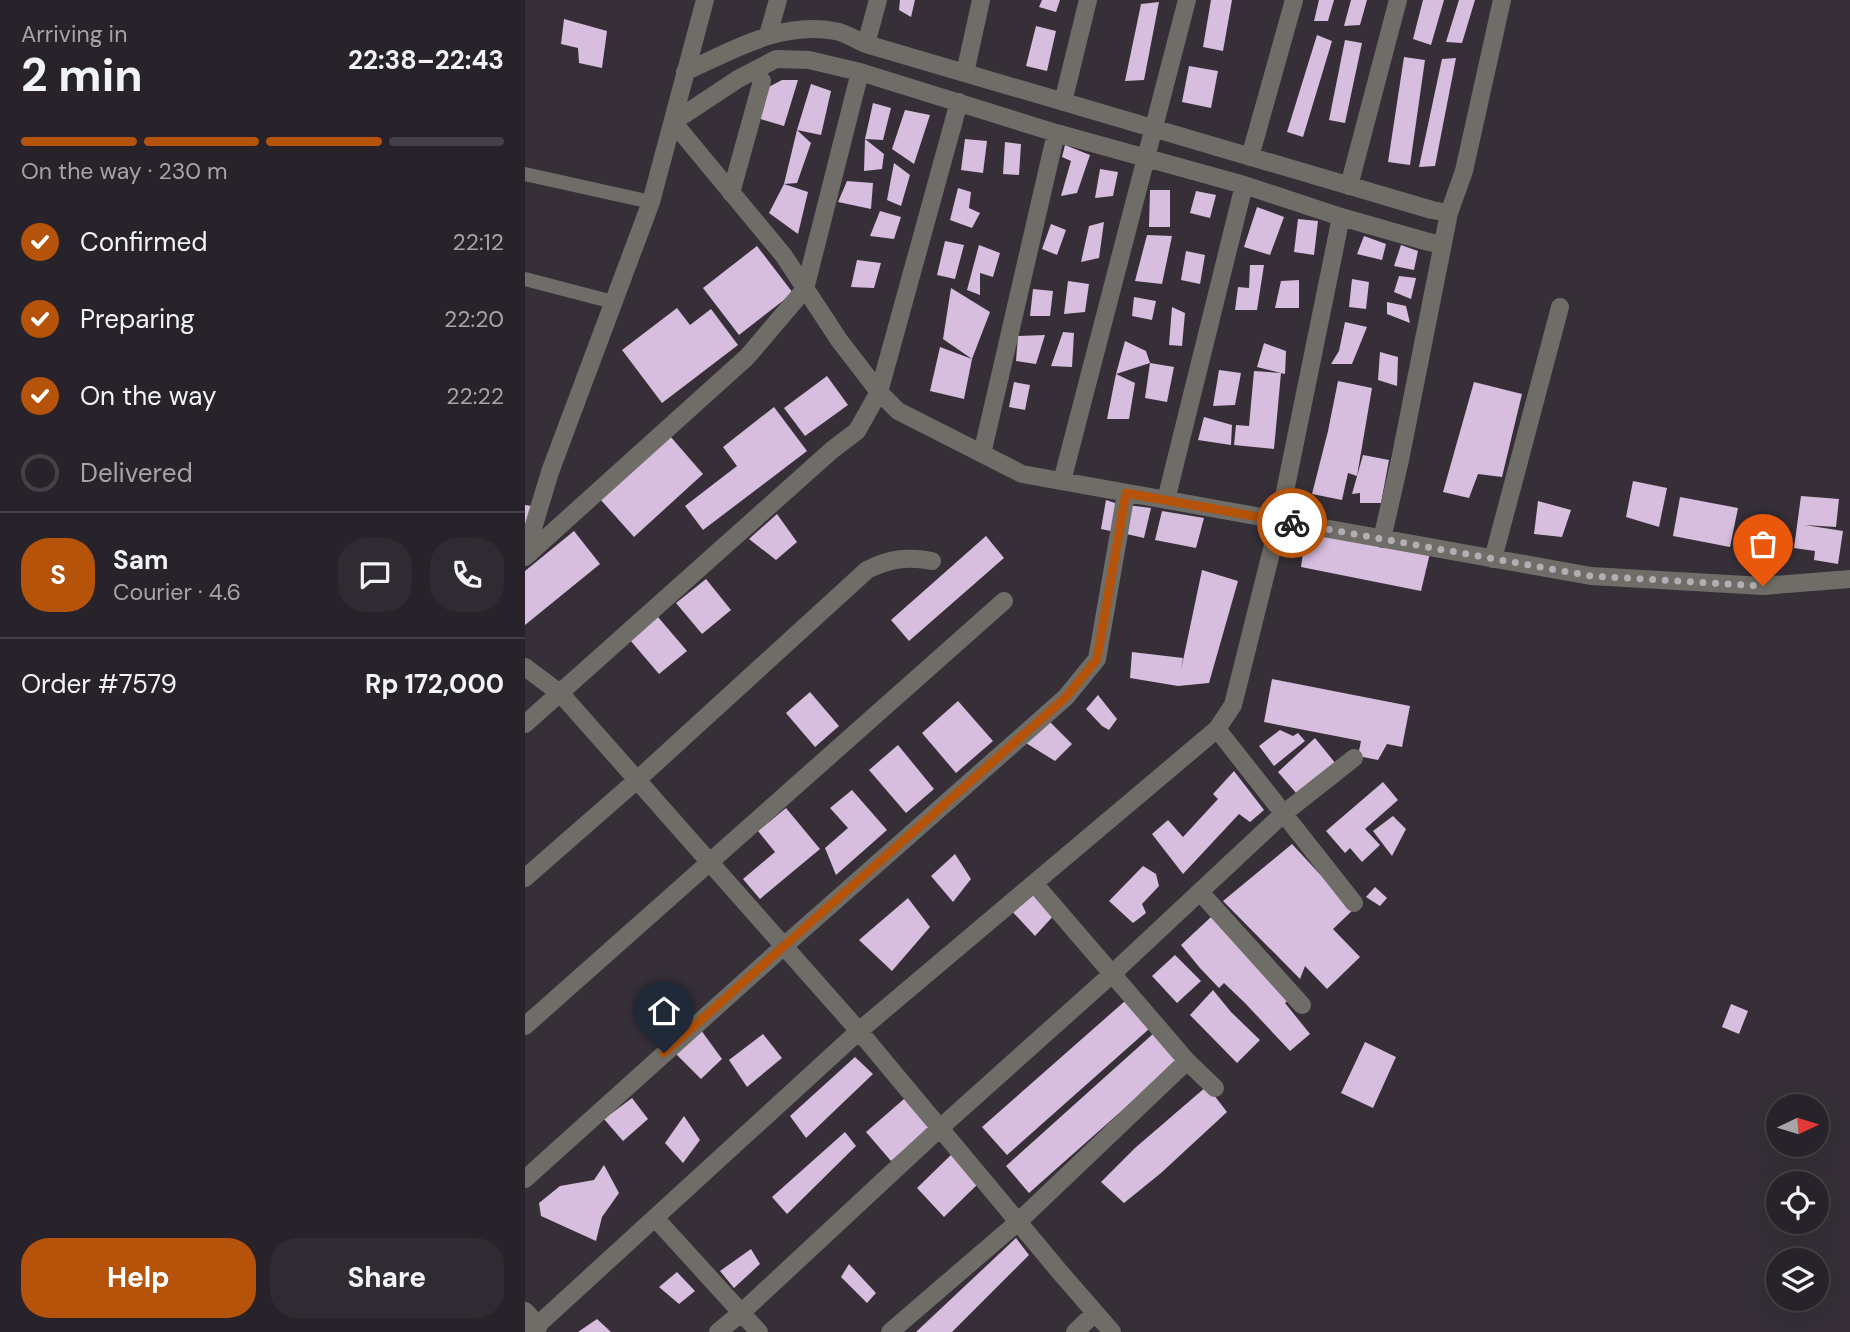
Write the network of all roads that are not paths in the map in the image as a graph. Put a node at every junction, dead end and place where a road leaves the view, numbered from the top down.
1 (705, 0) edge
2 (778, 0) edge
3 (878, 0) edge
4 (981, 0) edge
5 (1088, 0) edge
6 (1187, 0) edge
7 (1294, 0) edge
8 (1398, 0) edge
9 (1503, 0) edge
10 (768, 34) junction
11 (866, 44) junction
12 (685, 72) junction
13 (860, 72) junction
14 (965, 73) junction
15 (762, 81) dead end
16 (958, 102) junction
17 (1063, 102) junction
18 (673, 122) junction
19 (1154, 129) junction
20 (1056, 134) junction
21 (1250, 157) junction
22 (1147, 158) junction
23 (525, 174) edge
24 (1244, 186) junction
25 (1349, 186) junction
26 (731, 193) junction
27 (651, 201) junction
28 (1449, 213) junction
29 (1341, 217) junction
30 (1442, 245) junction
31 (525, 279) edge
32 (805, 289) junction
33 (613, 302) junction
34 (1560, 307) dead end
35 (879, 392) junction
36 (982, 454) junction
37 (1062, 481) junction
38 (1126, 493) junction
39 (1166, 500) junction
40 (1279, 521) junction
41 (1382, 539) junction
42 (525, 556) edge
43 (1493, 559) junction
44 (932, 561) dead end
45 (1850, 579) edge
46 (1004, 601) dead end
47 (525, 667) edge
48 (561, 694) junction
49 (525, 724) edge
50 (1217, 729) junction
51 (1354, 758) dead end
52 (637, 780) junction
53 (1283, 814) junction
54 (710, 863) junction
55 (525, 878) edge
56 (1034, 883) junction
57 (1200, 892) junction
58 (1353, 904) dead end
59 (784, 946) junction
60 (1112, 974) junction
61 (1302, 1005) dead end
62 (525, 1026) edge
63 (859, 1031) junction
64 (1187, 1060) junction
65 (1215, 1088) dead end
66 (940, 1128) junction
67 (525, 1179) edge
68 (656, 1219) junction
69 (1018, 1222) junction
70 (525, 1311) edge
71 (741, 1313) junction
72 (1095, 1313) junction
73 (534, 1329) edge
74 (718, 1332) edge
75 (758, 1332) edge
76 (890, 1332) edge
77 (1075, 1332) edge
78 (1112, 1332) edge

1 - 12 street
2 - 10 street
3 - 11 street
4 - 14 street
5 - 17 street
6 - 19 street
7 - 21 street
8 - 25 street
9 - 28 street
10 - 11 street
10 - 12 street
11 - 14 street
12 - 18 street
13 - 16 street
13 - 18 street
13 - 32 street
14 - 17 street
15 - 26 street
16 - 20 street
16 - 35 street
17 - 19 street
18 - 26 street
18 - 27 street
19 - 21 street
19 - 22 street
20 - 22 street
20 - 36 street
21 - 25 street
22 - 24 street
22 - 37 street
23 - 27 lane
24 - 29 street
24 - 39 street
25 - 28 street
26 - 32 street
27 - 33 street
28 - 30 street
29 - 30 street
29 - 40 street
30 - 41 street
31 - 33 lane
32 - 35 street
32 - 42 street
33 - 42 street
34 - 43 street
35 - 36 street
35 - 48 street
36 - 37 street
37 - 38 street
38 - 39 street
38 - 59 street
39 - 40 street
40 - 41 street
40 - 50 street
41 - 43 street
43 - 45 street
44 - 52 street
46 - 54 street
47 - 48 street
48 - 49 street
48 - 52 street
50 - 53 street
50 - 56 street
51 - 53 street
52 - 54 street
52 - 55 street
53 - 57 street
53 - 58 street
54 - 59 street
54 - 62 street
56 - 60 street
56 - 63 street
57 - 60 street
57 - 61 street
59 - 63 street
59 - 67 street
60 - 64 street
60 - 66 street
63 - 66 street
63 - 68 street
64 - 65 street
64 - 69 street
66 - 69 street
66 - 71 street
68 - 71 street
68 - 73 street
69 - 72 street
69 - 76 street
70 - 73 street
71 - 74 street
71 - 75 street
72 - 77 street
72 - 78 street

